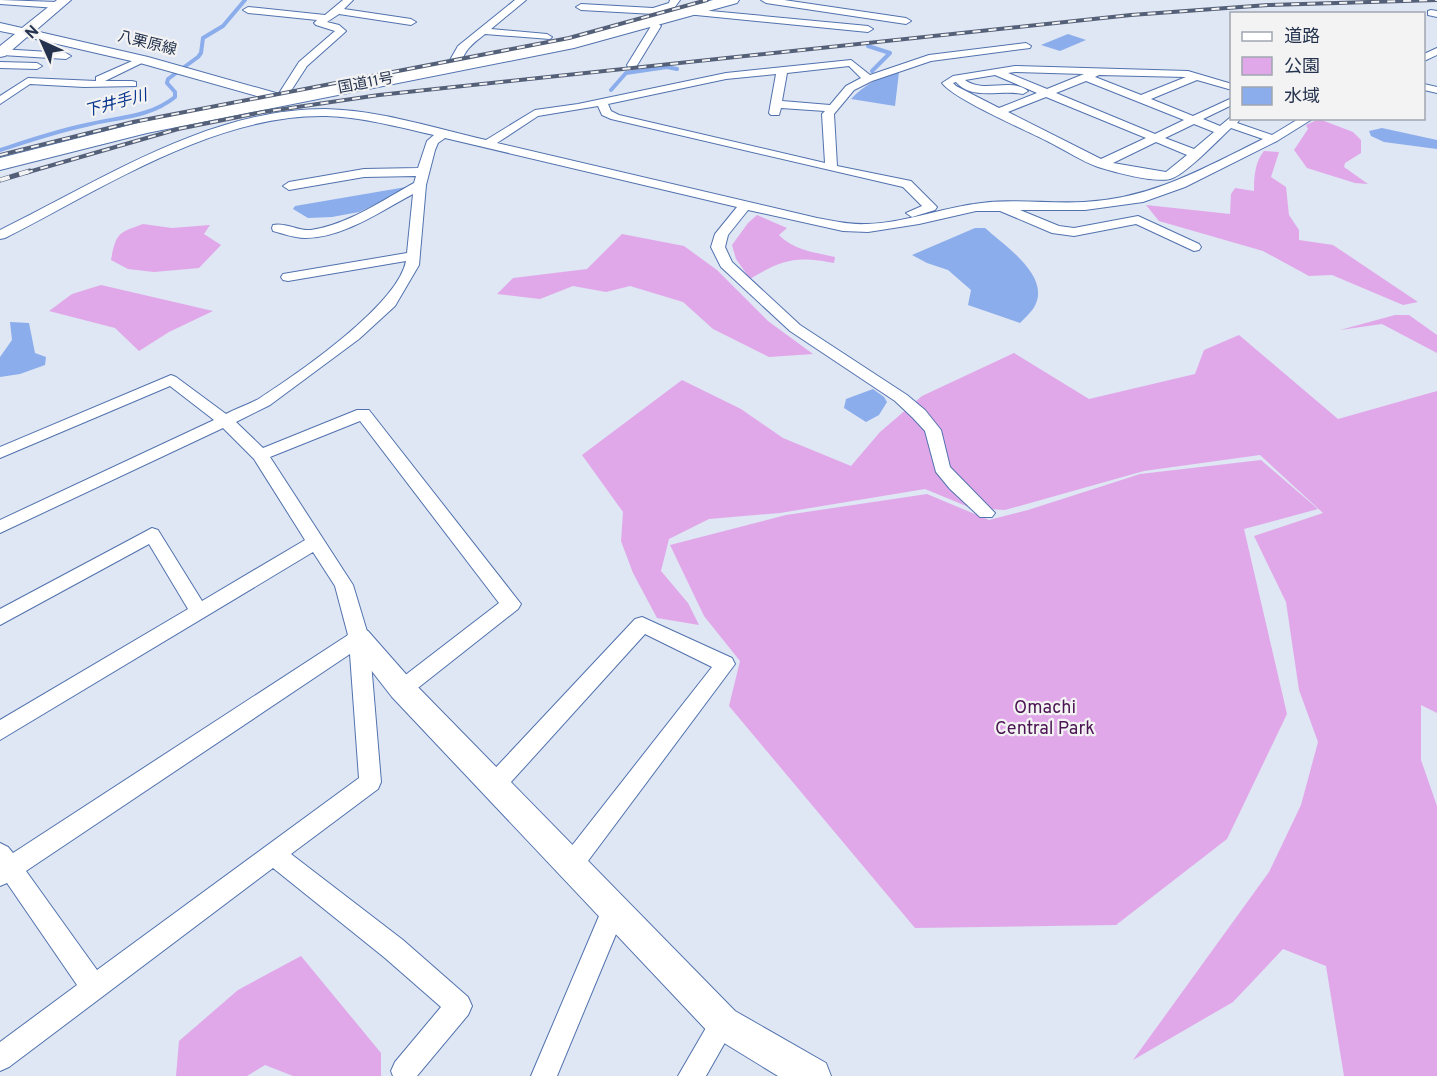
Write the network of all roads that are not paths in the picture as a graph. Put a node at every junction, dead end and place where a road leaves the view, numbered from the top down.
1 (2, 0) edge
2 (348, 0) edge
3 (521, 0) edge
4 (731, 0) edge
5 (766, 0) edge
6 (61, 3) edge
7 (682, 6) edge
8 (581, 7) dead end
9 (248, 10) dead end
10 (337, 11) junction
11 (326, 18) junction
12 (906, 21) dead end
13 (411, 22) dead end
14 (653, 23) junction
15 (0, 27) edge
16 (868, 28) dead end
17 (484, 31) junction
18 (27, 33) junction
19 (546, 37) dead end
20 (1026, 46) dead end
21 (66, 56) dead end
22 (1, 57) edge
23 (143, 60) junction
24 (1130, 62) dead end
25 (632, 65) dead end
26 (456, 66) junction
27 (61, 67) dead end
28 (782, 69) junction
29 (1101, 71) junction
30 (996, 72) junction
31 (1197, 76) junction
32 (1086, 77) junction
33 (959, 78) junction
34 (1230, 78) edge
35 (100, 79) dead end
36 (868, 80) junction
37 (132, 84) dead end
38 (1230, 86) edge
39 (1046, 93) junction
40 (313, 94) junction
41 (283, 99) junction
42 (1141, 99) junction
43 (1026, 100) junction
44 (0, 102) edge
45 (602, 102) junction
46 (1230, 102) edge
47 (832, 108) junction
48 (333, 111) junction
49 (998, 112) junction
50 (1193, 120) junction
51 (1306, 120) edge
52 (1230, 125) edge
53 (442, 134) junction
54 (1155, 138) junction
55 (1273, 139) junction
56 (488, 144) junction
57 (1197, 155) junction
58 (0, 164) edge
59 (1101, 164) junction
60 (831, 168) junction
61 (422, 179) junction
62 (289, 186) dead end
63 (746, 204) junction
64 (998, 206) junction
65 (895, 225) junction
66 (278, 228) dead end
67 (0, 235) edge
68 (1194, 247) dead end
69 (413, 256) junction
70 (288, 277) dead end
71 (226, 421) junction
72 (0, 453) edge
73 (260, 455) junction
74 (986, 513) dead end
75 (0, 527) edge
76 (317, 541) junction
77 (198, 610) junction
78 (0, 618) edge
79 (359, 638) junction
80 (402, 689) junction
81 (0, 731) edge
82 (494, 785) junction
83 (273, 854) junction
84 (3, 866) edge
85 (571, 866) junction
86 (614, 910) junction
87 (94, 987) junction
88 (723, 1023) junction
89 (0, 1059) edge
90 (404, 1071) dead end
91 (544, 1076) edge
92 (691, 1076) edge
93 (813, 1076) edge

1 - 6 street
2 - 10 street
3 - 17 street
4 - 7 highway, 国道11号
5 - 12 street
6 - 18 street
7 - 8 street
7 - 14 highway, 国道11号
7 - 16 street
9 - 11 street
10 - 11 street
10 - 13 street
11 - 41 street
14 - 25 street
14 - 26 highway, 国道11号
15 - 18 street, 八栗原線
17 - 19 street
17 - 26 street
18 - 22 street
18 - 23 street, 八栗原線
20 - 36 street
21 - 22 street
22 - 27 street
23 - 35 street
23 - 41 street, 八栗原線
24 - 34 street
26 - 40 highway, 国道11号
28 - 36 street
28 - 45 street
28 - 47 street
29 - 30 street
29 - 31 street
29 - 32 street
30 - 33 street
30 - 39 street
31 - 38 street
31 - 42 street
32 - 39 street
32 - 42 street
33 - 43 street
33 - 49 street
36 - 47 street
37 - 44 street
39 - 43 street
39 - 54 street
40 - 41 highway, 国道11号
40 - 48 street
41 - 58 highway, 国道11号
42 - 50 street
43 - 49 street
45 - 56 street
45 - 60 street
46 - 50 street
47 - 60 street
48 - 53 street
48 - 67 street
49 - 59 street
50 - 52 street
50 - 54 street
51 - 55 street
52 - 55 street
52 - 57 street
53 - 56 street
53 - 61 street
54 - 57 street
54 - 59 street
55 - 64 street
56 - 63 street
57 - 59 street
60 - 65 street
61 - 62 street
61 - 66 street
61 - 69 street
63 - 65 street
63 - 74 street
64 - 65 street
64 - 68 street
69 - 70 street
69 - 71 street
71 - 72 street
71 - 73 street
71 - 75 street
73 - 76 street
73 - 80 street
76 - 77 street
76 - 79 street
77 - 78 street
77 - 81 street
79 - 80 street
79 - 83 street
79 - 84 street
80 - 82 street
82 - 85 street
82 - 85 street
83 - 87 street
83 - 90 street
84 - 87 street
85 - 86 street
86 - 88 street
86 - 91 street
87 - 89 street
88 - 92 street
88 - 93 street

